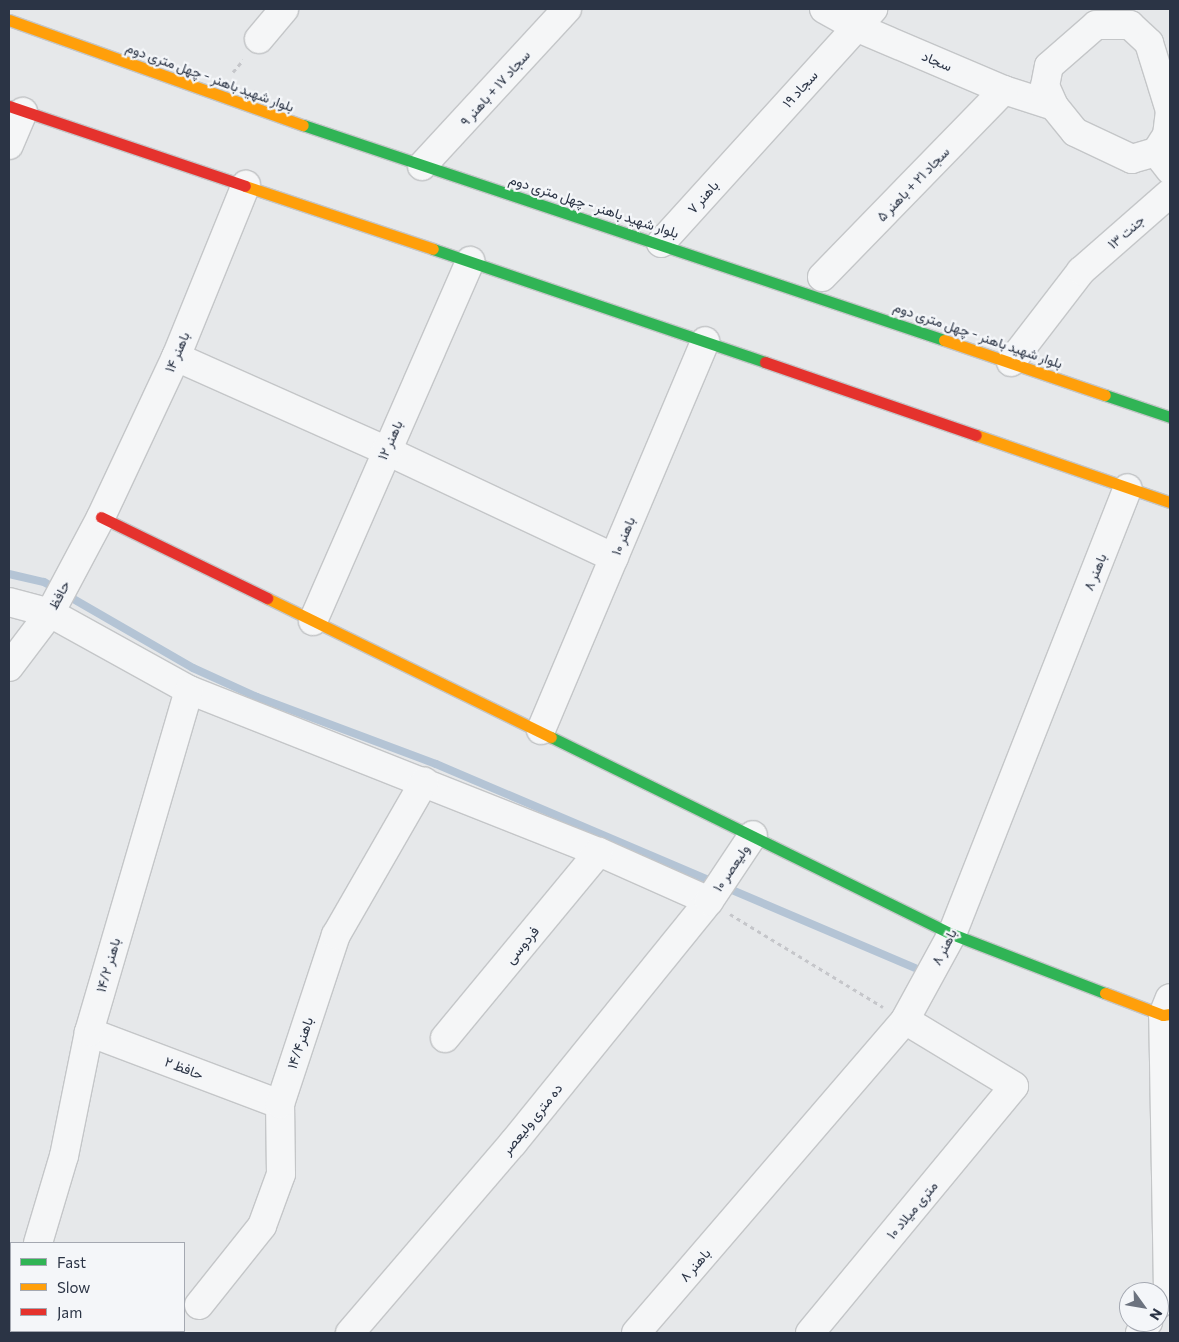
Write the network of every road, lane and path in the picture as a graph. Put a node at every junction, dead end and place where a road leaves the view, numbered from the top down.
1 (284, 9) edge
2 (566, 9) edge
3 (824, 9) edge
4 (14, 17) edge
5 (1116, 17) edge
6 (864, 18) edge
7 (260, 39) joint
8 (1004, 90) junction
9 (216, 94) junction
10 (1054, 106) junction
11 (16, 109) edge
12 (9, 145) edge
13 (744, 151) joint
14 (1163, 161) edge
15 (422, 166) junction
16 (246, 184) junction
17 (1170, 193) edge
18 (661, 243) junction
19 (470, 261) junction
20 (822, 277) dead end
21 (705, 341) junction
22 (176, 357) junction
23 (1011, 362) junction
24 (1170, 417) edge
25 (385, 450) junction
26 (1128, 488) junction
27 (1170, 502) edge
28 (101, 517) junction
29 (614, 558) junction
30 (9, 602) edge
31 (50, 613) junction
32 (313, 621) junction
33 (9, 667) edge
34 (189, 690) junction
35 (541, 730) junction
36 (424, 782) junction
37 (753, 835) junction
38 (599, 852) junction
39 (709, 901) junction
40 (952, 934) junction
41 (1168, 1009) edge
42 (905, 1020) junction
43 (89, 1032) junction
44 (445, 1038) dead end
45 (280, 1104) junction
46 (38, 1242) edge
47 (1168, 1282) edge
48 (199, 1305) dead end
49 (350, 1333) edge
50 (636, 1333) edge
51 (810, 1333) edge

1 - 7 street
2 - 15 street, سجاد ۱۷ + باهنر ۹
3 - 6 street, سجاد
4 - 9 street, بلوار شهید باهنر - چهل متری دوم
5 - 10 street
5 - 14 street
6 - 8 street, سجاد
6 - 13 street, سجاد ۱۹
7 - 9 path
8 - 10 street, سجاد
8 - 20 street, سجاد ۲۱ + باهنر ۵
9 - 15 street, بلوار شهید باهنر - چهل متری دوم
10 - 14 street
11 - 12 street
11 - 16 street
13 - 18 street, باهنر ۷
15 - 18 street, بلوار شهید باهنر - چهل متری دوم
16 - 19 street
16 - 22 street, باهنر ۱۴
17 - 23 street, جنت ۱۳
18 - 23 street, بلوار شهید باهنر - چهل متری دوم
19 - 21 street
19 - 25 street, باهنر ۱۲
21 - 26 street
21 - 29 street, باهنر ۱۰
22 - 25 street
22 - 28 street, باهنر ۱۴
23 - 24 street, بلوار شهید باهنر - چهل متری دوم
25 - 29 street
25 - 32 street, باهنر ۱۲
26 - 27 street
26 - 40 street, باهنر ۸
28 - 31 street, حافظ
28 - 32 street
29 - 35 street, باهنر ۱۰
30 - 31 street
31 - 33 street, حافظ
31 - 34 street
32 - 35 street
34 - 36 street
34 - 43 street, باهنر ۱۴/۲
35 - 37 street
36 - 38 street
36 - 45 street, باهنر۱۴/۴
37 - 39 street, ولیعصر ۱۰
37 - 40 street
38 - 39 street
38 - 44 street, فردوسی
39 - 42 path
39 - 49 street, ده متری ولیعصر
40 - 41 street
40 - 42 street, باهنر ۸
41 - 47 street
42 - 50 street, باهنر ۸
42 - 51 street, ۱۰ متری میلاد
43 - 45 street, حافظ ۲
43 - 46 street, باهنر ۱۴/۲
45 - 48 street, باهنر۱۴/۴

